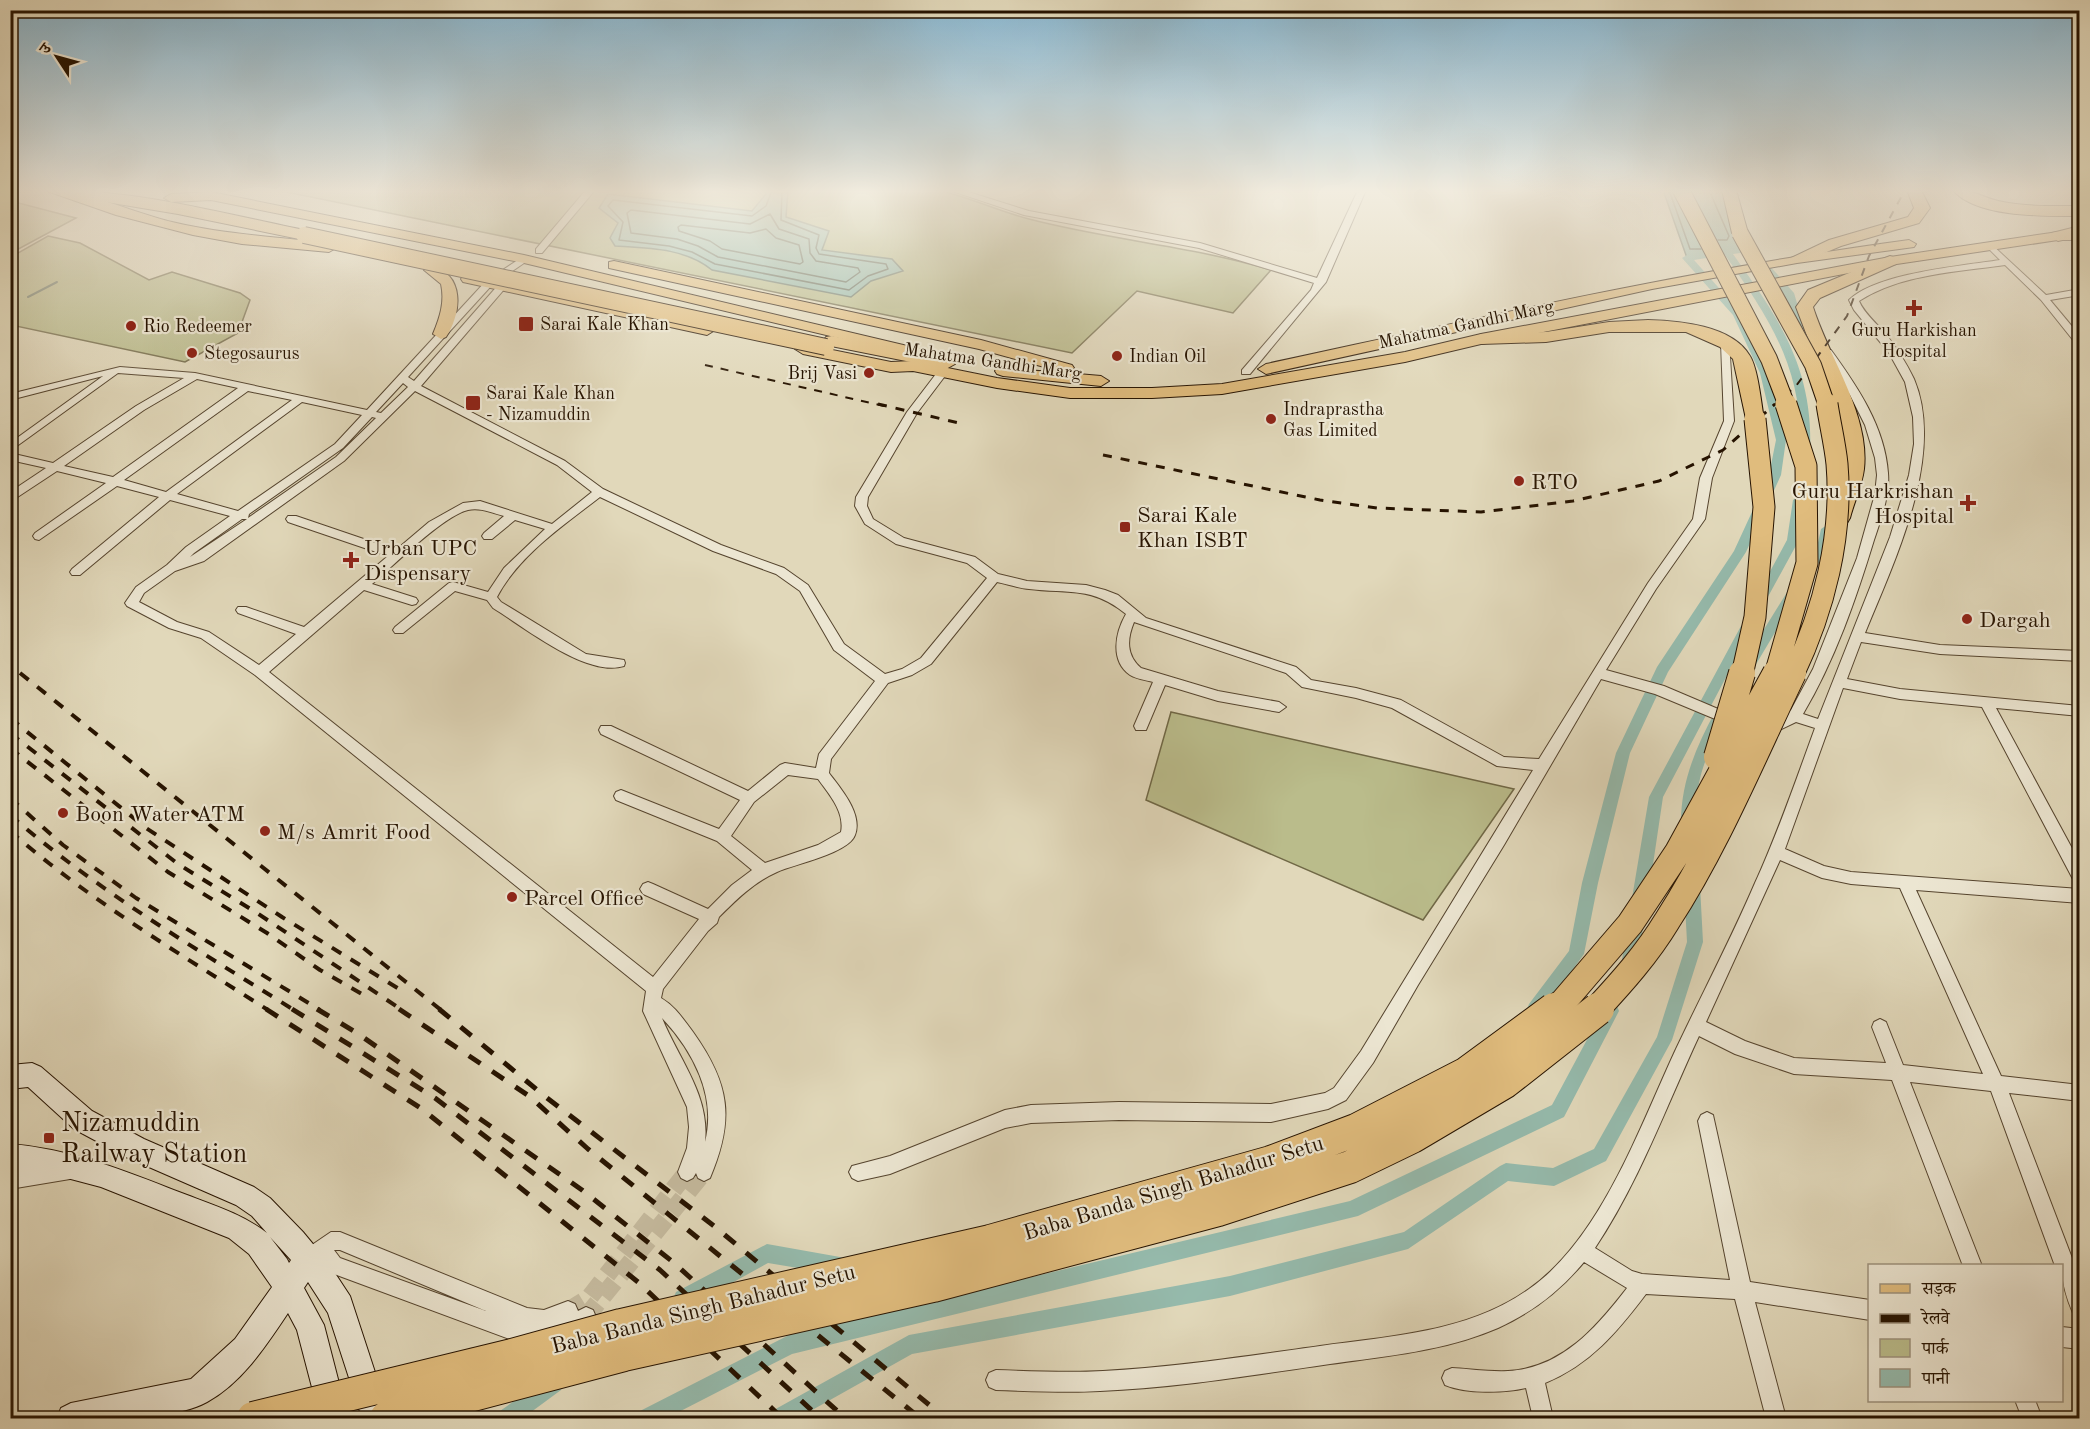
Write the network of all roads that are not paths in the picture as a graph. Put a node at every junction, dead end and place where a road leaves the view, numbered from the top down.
1 (370, 257) edge
2 (401, 257) edge
3 (426, 257) edge
4 (513, 257) edge
5 (569, 257) edge
6 (1236, 257) edge
7 (1332, 257) edge
8 (1716, 257) edge
9 (1753, 257) edge
10 (1800, 257) edge
11 (1816, 257) edge
12 (1918, 257) edge
13 (2003, 257) edge
14 (524, 259) junction
15 (1792, 260) junction
16 (1890, 261) junction
17 (394, 262) junction
18 (2007, 262) junction
19 (431, 270) junction
20 (1321, 282) junction
21 (631, 283) junction
22 (496, 285) junction
23 (2079, 292) edge
24 (2044, 298) junction
25 (603, 308) junction
26 (1810, 329) junction
27 (441, 334) junction
28 (1481, 339) junction
29 (1726, 343) junction
30 (2079, 343) edge
31 (829, 344) junction
32 (913, 366) junction
33 (944, 368) junction
34 (120, 370) junction
35 (1246, 372) junction
36 (195, 376) junction
37 (402, 378) junction
38 (1100, 381) junction
39 (248, 386) junction
40 (414, 387) junction
41 (10, 398) edge
42 (301, 398) junction
43 (371, 413) junction
44 (385, 418) junction
45 (10, 448) edge
46 (10, 456) edge
47 (55, 468) junction
48 (113, 480) junction
49 (600, 492) junction
50 (169, 495) junction
51 (10, 498) edge
52 (239, 515) junction
53 (513, 515) junction
54 (258, 518) junction
55 (292, 519) dead end
56 (548, 526) dead end
57 (1836, 531) junction
58 (39, 536) dead end
59 (488, 536) dead end
60 (397, 555) junction
61 (171, 568) junction
62 (76, 572) dead end
63 (994, 577) junction
64 (362, 585) junction
65 (491, 597) junction
66 (412, 601) dead end
67 (242, 610) dead end
68 (1133, 614) junction
69 (399, 630) dead end
70 (306, 633) junction
71 (1857, 636) junction
72 (2079, 656) edge
73 (619, 663) dead end
74 (260, 672) junction
75 (1598, 674) junction
76 (883, 680) junction
77 (1160, 681) junction
78 (1839, 682) junction
79 (1987, 704) junction
80 (1279, 707) dead end
81 (2079, 711) edge
82 (1794, 716) junction
83 (1141, 726) dead end
84 (1822, 726) junction
85 (606, 730) dead end
86 (1541, 765) junction
87 (822, 774) junction
88 (621, 796) dead end
89 (749, 798) junction
90 (1700, 808) junction
91 (722, 837) junction
92 (1776, 852) junction
93 (764, 871) junction
94 (2079, 878) edge
95 (1905, 883) junction
96 (648, 889) dead end
97 (2079, 896) edge
98 (712, 918) junction
99 (655, 996) junction
100 (1696, 1026) junction
101 (1880, 1027) dead end
102 (1896, 1072) junction
103 (10, 1077) edge
104 (1997, 1085) junction
105 (2079, 1093) edge
106 (1707, 1121) dead end
107 (10, 1157) edge
108 (84, 1170) junction
109 (858, 1172) dead end
110 (10, 1180) edge
111 (1583, 1251) junction
112 (314, 1255) junction
113 (1972, 1264) edge
114 (1642, 1284) junction
115 (288, 1286) junction
116 (1742, 1290) junction
117 (2079, 1306) edge
118 (1868, 1310) edge
119 (577, 1314) tunnel mouth
120 (2063, 1337) edge
121 (2079, 1339) edge
122 (1534, 1377) junction
123 (1452, 1378) dead end
124 (996, 1380) dead end
125 (364, 1382) junction
126 (2025, 1402) edge
127 (330, 1406) edge
128 (374, 1417) edge
129 (71, 1419) edge
130 (253, 1419) edge
131 (1543, 1419) edge
132 (1776, 1419) edge
133 (2032, 1419) edge

1 - 17 main road, Mahatma Gandhi Marg
2 - 17 main road
3 - 31 highway, bridge
4 - 14 main road, Mahatma Gandhi Marg
5 - 38 main road
6 - 20 street
7 - 20 street
8 - 90 highway, Baba Banda Singh Bahadur Setu, bridge
9 - 57 highway, Baba Banda Singh Bahadur Setu, bridge
10 - 15 highway
11 - 15 main road, Mahatma Gandhi Marg
12 - 16 main road, Mahatma Gandhi Marg
13 - 18 street
14 - 21 main road, Mahatma Gandhi Marg
14 - 22 street
15 - 35 main road, Mahatma Gandhi Marg, bridge
16 - 26 highway
16 - 28 main road, Mahatma Gandhi Marg, bridge
17 - 19 main road, Mahatma Gandhi Marg
18 - 24 street
18 - 71 street
19 - 22 main road, Mahatma Gandhi Marg
19 - 27 main road
20 - 35 street
21 - 25 main road
21 - 33 main road, Mahatma Gandhi Marg
22 - 25 main road, Mahatma Gandhi Marg
22 - 27 street
22 - 40 street
23 - 24 street
24 - 30 street
25 - 32 main road, Mahatma Gandhi Marg
26 - 57 highway, bridge
26 - 82 street
27 - 37 street
28 - 29 highway
28 - 33 main road, Mahatma Gandhi Marg
29 - 75 street
29 - 90 highway, bridge
31 - 32 highway
31 - 33 highway
32 - 33 main road, Mahatma Gandhi Marg
33 - 38 main road, Mahatma Gandhi Marg
33 - 63 street
34 - 36 street
34 - 41 street
34 - 45 street
35 - 38 main road, Mahatma Gandhi Marg
36 - 39 street
36 - 47 street
37 - 40 street
37 - 43 street
39 - 42 street
39 - 48 street
40 - 44 street
40 - 49 street
42 - 43 street
42 - 50 street
43 - 44 street
43 - 52 street
44 - 54 street
46 - 47 street
47 - 48 street
47 - 51 street
48 - 50 street
48 - 58 street
49 - 65 street
49 - 76 street
50 - 52 street
50 - 62 street
52 - 54 street
52 - 61 street
53 - 56 street
53 - 59 street
53 - 60 street
54 - 61 street
55 - 60 street
57 - 128 highway, Baba Banda Singh Bahadur Setu, bridge
60 - 64 street
61 - 74 street
63 - 68 street
63 - 76 street
64 - 66 street
64 - 70 street
65 - 69 street
65 - 73 street
67 - 70 street
68 - 77 street
68 - 86 street
70 - 74 street
71 - 72 street
71 - 78 street
74 - 99 street
75 - 82 street, bridge
75 - 86 street
76 - 87 street
77 - 80 street
77 - 83 street
78 - 79 street
78 - 84 street
79 - 81 street
79 - 94 street
82 - 84 street
84 - 92 street
85 - 89 street
86 - 109 street
87 - 89 street
87 - 93 street
88 - 91 street
89 - 91 street
90 - 130 highway, Baba Banda Singh Bahadur Setu, bridge
91 - 93 street
92 - 95 street
92 - 100 street
93 - 98 street
95 - 97 street
95 - 104 street
96 - 98 street
98 - 99 street
99 - 99 street
100 - 102 street
100 - 111 street
101 - 102 street
102 - 104 street
102 - 113 street
103 - 112 street
104 - 105 street
104 - 117 street
106 - 116 street
107 - 108 street
108 - 110 street
108 - 115 street
111 - 114 street
111 - 124 street
112 - 115 street
112 - 119 street
112 - 125 street
114 - 116 street
114 - 122 street
115 - 127 street
115 - 129 street
116 - 118 street
116 - 132 street
120 - 121 street
122 - 123 street
122 - 131 street
125 - 127 street
125 - 128 street
126 - 133 street

